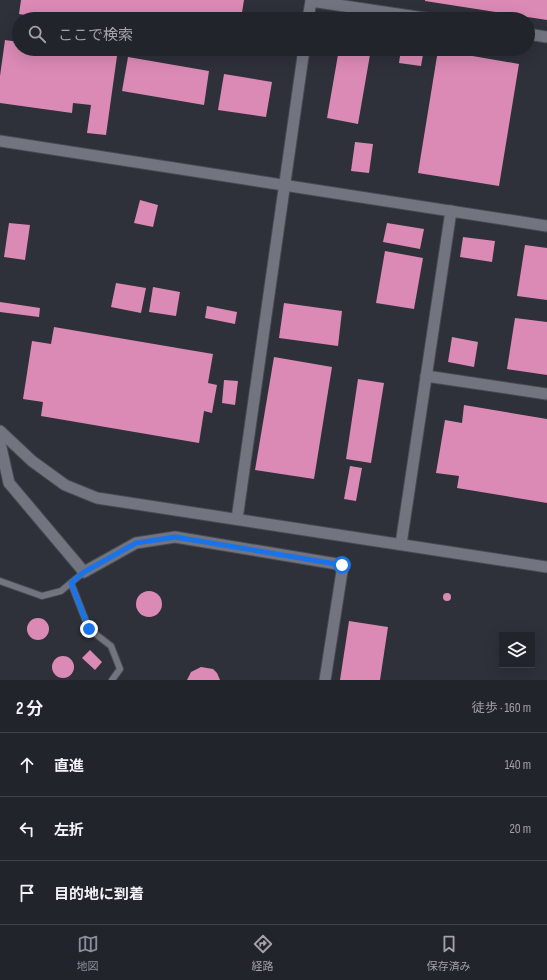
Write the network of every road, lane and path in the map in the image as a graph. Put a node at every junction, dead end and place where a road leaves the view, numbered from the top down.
1 (311, 0) edge
2 (309, 12) edge
3 (387, 12) edge
4 (535, 35) edge
5 (547, 37) edge
6 (303, 56) edge
7 (0, 141) edge
8 (284, 185) junction
9 (451, 211) junction
10 (547, 226) edge
11 (426, 376) junction
12 (547, 394) edge
13 (0, 431) edge
14 (0, 443) edge
15 (237, 519) junction
16 (401, 544) junction
17 (547, 566) edge
18 (84, 572) junction
19 (0, 581) edge
20 (71, 583) junction
21 (112, 680) edge
22 (324, 680) edge

1 - 2 street
1 - 3 street
4 - 5 street
6 - 8 street
7 - 8 street
8 - 9 street
8 - 15 street
9 - 10 street
9 - 11 street
11 - 12 street
11 - 16 street
13 - 15 street
14 - 18 street
15 - 16 street
16 - 17 street
18 - 20 lane
18 - 22 street
19 - 20 lane
20 - 21 lane

